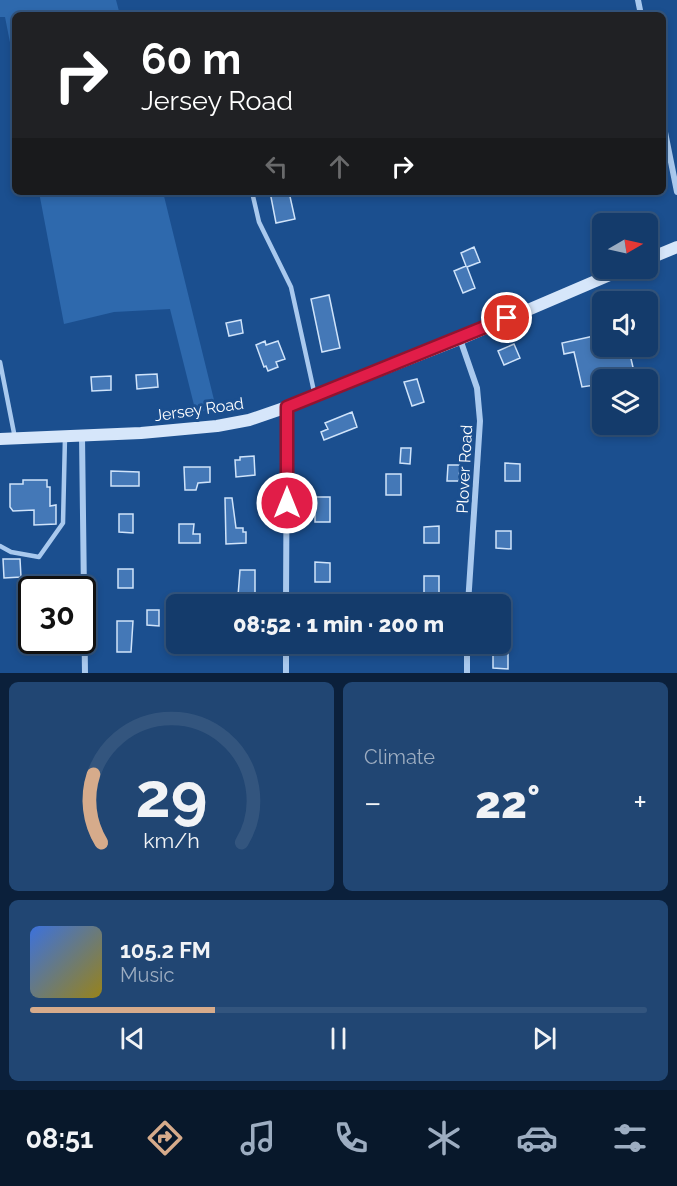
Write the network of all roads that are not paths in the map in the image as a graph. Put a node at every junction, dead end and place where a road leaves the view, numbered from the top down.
1 (666, 137) edge
2 (677, 192) edge
3 (253, 195) edge
4 (677, 247) edge
5 (658, 255) edge
6 (600, 279) edge
7 (460, 339) junction
8 (0, 362) edge
9 (315, 396) junction
10 (287, 407) junction
11 (65, 436) junction
12 (82, 436) junction
13 (0, 438) edge
14 (15, 438) junction
15 (0, 546) edge
16 (84, 576) edge
17 (286, 594) edge
18 (469, 594) edge
19 (85, 654) edge
20 (286, 654) edge
21 (467, 654) edge
22 (85, 673) edge
23 (286, 673) edge
24 (467, 673) edge

1 - 2 street
3 - 9 lane
4 - 5 street
6 - 7 street, Jersey Road
7 - 9 street, Jersey Road
7 - 18 street, Plover Road
8 - 14 lane
9 - 10 street, Jersey Road
10 - 12 street, Jersey Road
10 - 17 street
11 - 12 street, Jersey Road
11 - 14 street, Jersey Road
11 - 15 lane
12 - 16 street
13 - 14 street, Jersey Road
19 - 22 street
20 - 23 street
21 - 24 street

